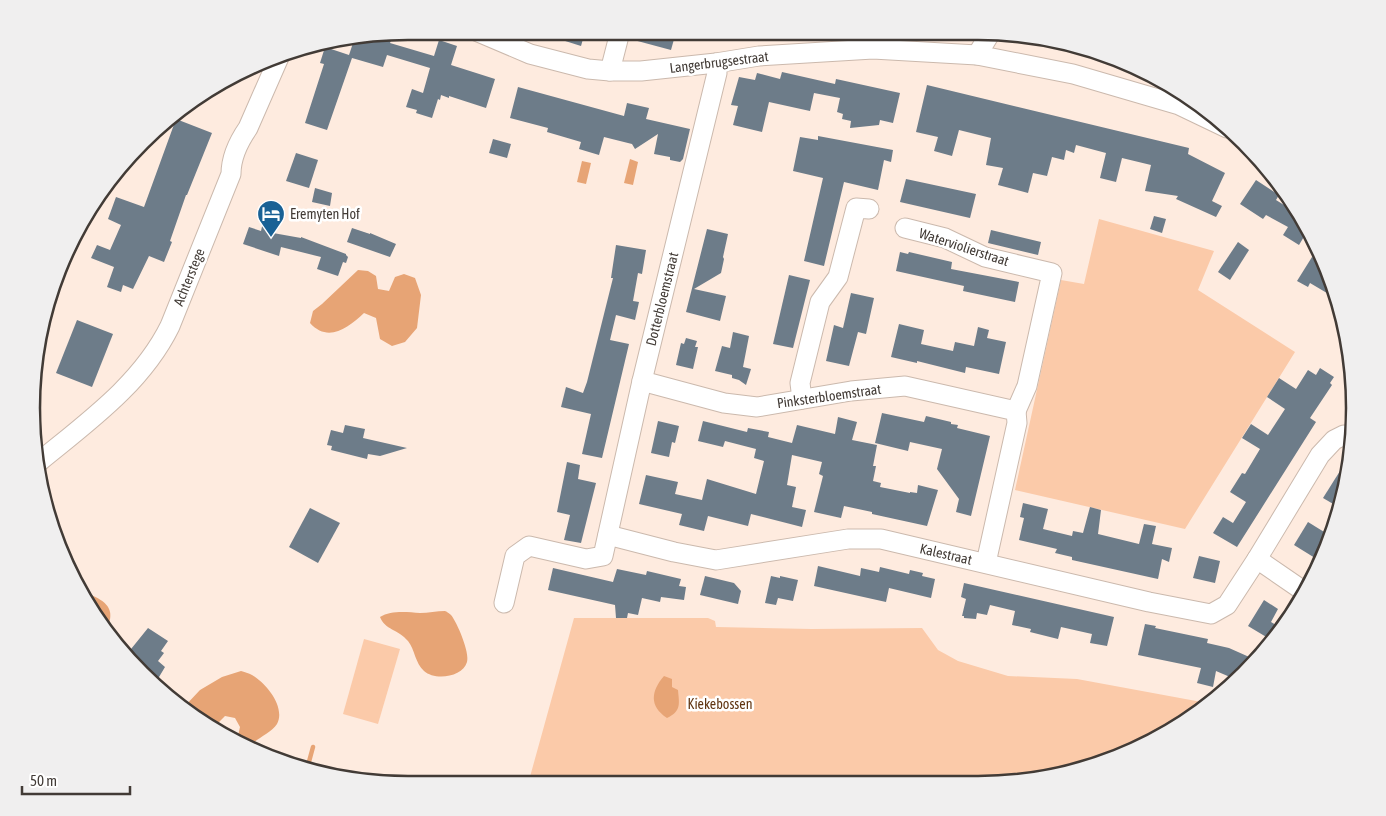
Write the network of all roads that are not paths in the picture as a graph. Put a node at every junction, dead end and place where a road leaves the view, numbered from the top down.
1 (497, 40) edge
2 (618, 40) edge
3 (986, 40) edge
4 (977, 55) junction
5 (716, 63) junction
6 (276, 65) edge
7 (610, 71) junction
8 (1176, 98) edge
9 (869, 209) dead end
10 (905, 228) dead end
11 (642, 381) junction
12 (802, 399) junction
13 (1016, 411) junction
14 (1345, 435) edge
15 (43, 458) edge
16 (608, 535) junction
17 (1257, 559) junction
18 (986, 563) junction
19 (1299, 588) edge
20 (504, 603) dead end

1 - 7 street, Langerbrugsestraat
2 - 7 street
3 - 4 street
4 - 5 street, Langerbrugsestraat
4 - 8 street, Langerbrugsestraat
5 - 7 street, Langerbrugsestraat
5 - 11 street, Dotterbloemstraat
6 - 15 street, Achterstege
9 - 12 street
10 - 13 street, Waterviolierstraat
11 - 12 street, Pinksterbloemstraat
11 - 16 street, Dotterbloemstraat
12 - 13 street, Pinksterbloemstraat
13 - 18 street
14 - 17 street, Kalestraat
16 - 18 street, Kalestraat
16 - 20 street
17 - 18 street, Kalestraat
17 - 19 street

